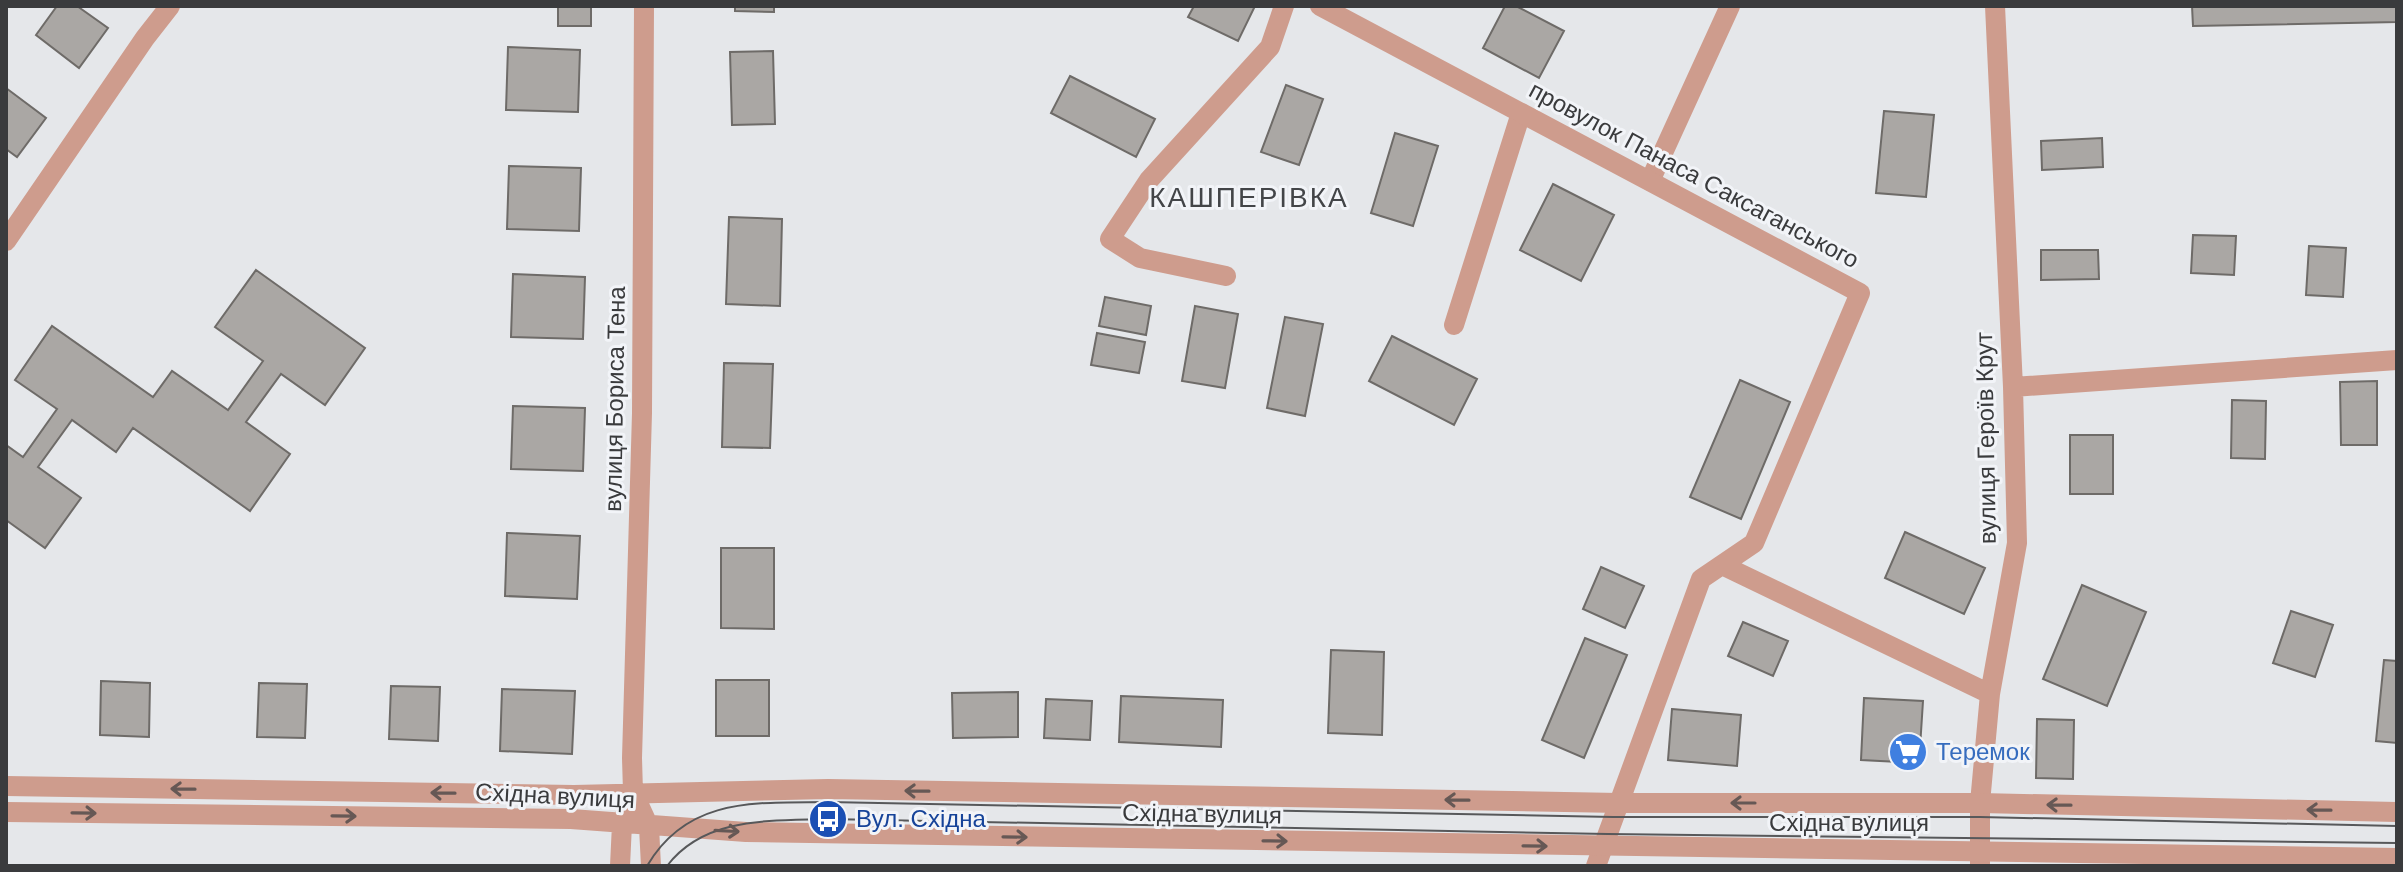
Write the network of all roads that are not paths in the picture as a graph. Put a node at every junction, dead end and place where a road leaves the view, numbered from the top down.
1 (170, 6) edge
2 (644, 6) edge
3 (1284, 6) edge
4 (1320, 6) edge
5 (1730, 6) edge
6 (1995, 6) edge
7 (1521, 113) junction
8 (1650, 181) junction
9 (6, 241) edge
10 (1226, 276) dead end
11 (1454, 325) dead end
12 (2397, 360) edge
13 (2013, 387) junction
14 (1722, 565) junction
15 (1990, 694) junction
16 (6, 786) edge
17 (633, 792) junction
18 (1619, 803) junction
19 (1980, 803) junction
20 (6, 812) edge
21 (2397, 812) edge
22 (622, 824) junction
23 (649, 827) junction
24 (1600, 856) edge
25 (1980, 858) edge
26 (2397, 858) edge
27 (620, 866) edge
28 (651, 866) edge

1 - 9 street
2 - 17 street, вулиця Бориса Тена
3 - 10 street
4 - 7 street, провулок Панаса Саксаганського
5 - 8 street
6 - 13 street, вулиця Героїв Крут
7 - 8 street, провулок Панаса Саксаганського
7 - 11 street
8 - 14 street, провулок Панаса Саксаганського
12 - 13 street
13 - 15 street, вулиця Героїв Крут
14 - 15 street
14 - 18 street, провулок Панаса Саксаганського
15 - 19 street, вулиця Героїв Крут
17 -> 16 street, Східна вулиця
18 -> 17 street, Східна вулиця
17 - 22 street, вулиця Бориса Тена
17 - 23 street, вулиця Бориса Тена
19 -> 18 street, Східна вулиця
18 - 24 street, провулок Панаса Саксаганського
21 -> 19 street, Східна вулиця
19 - 25 street, вулиця Героїв Крут
20 -> 22 street, Східна вулиця
22 - 23 street, Східна вулиця
22 - 27 street, вулиця Бориса Тена
23 -> 24 street, Східна вулиця
23 - 28 street, вулиця Бориса Тена
24 - 25 street, Східна вулиця
25 - 26 street, Східна вулиця

